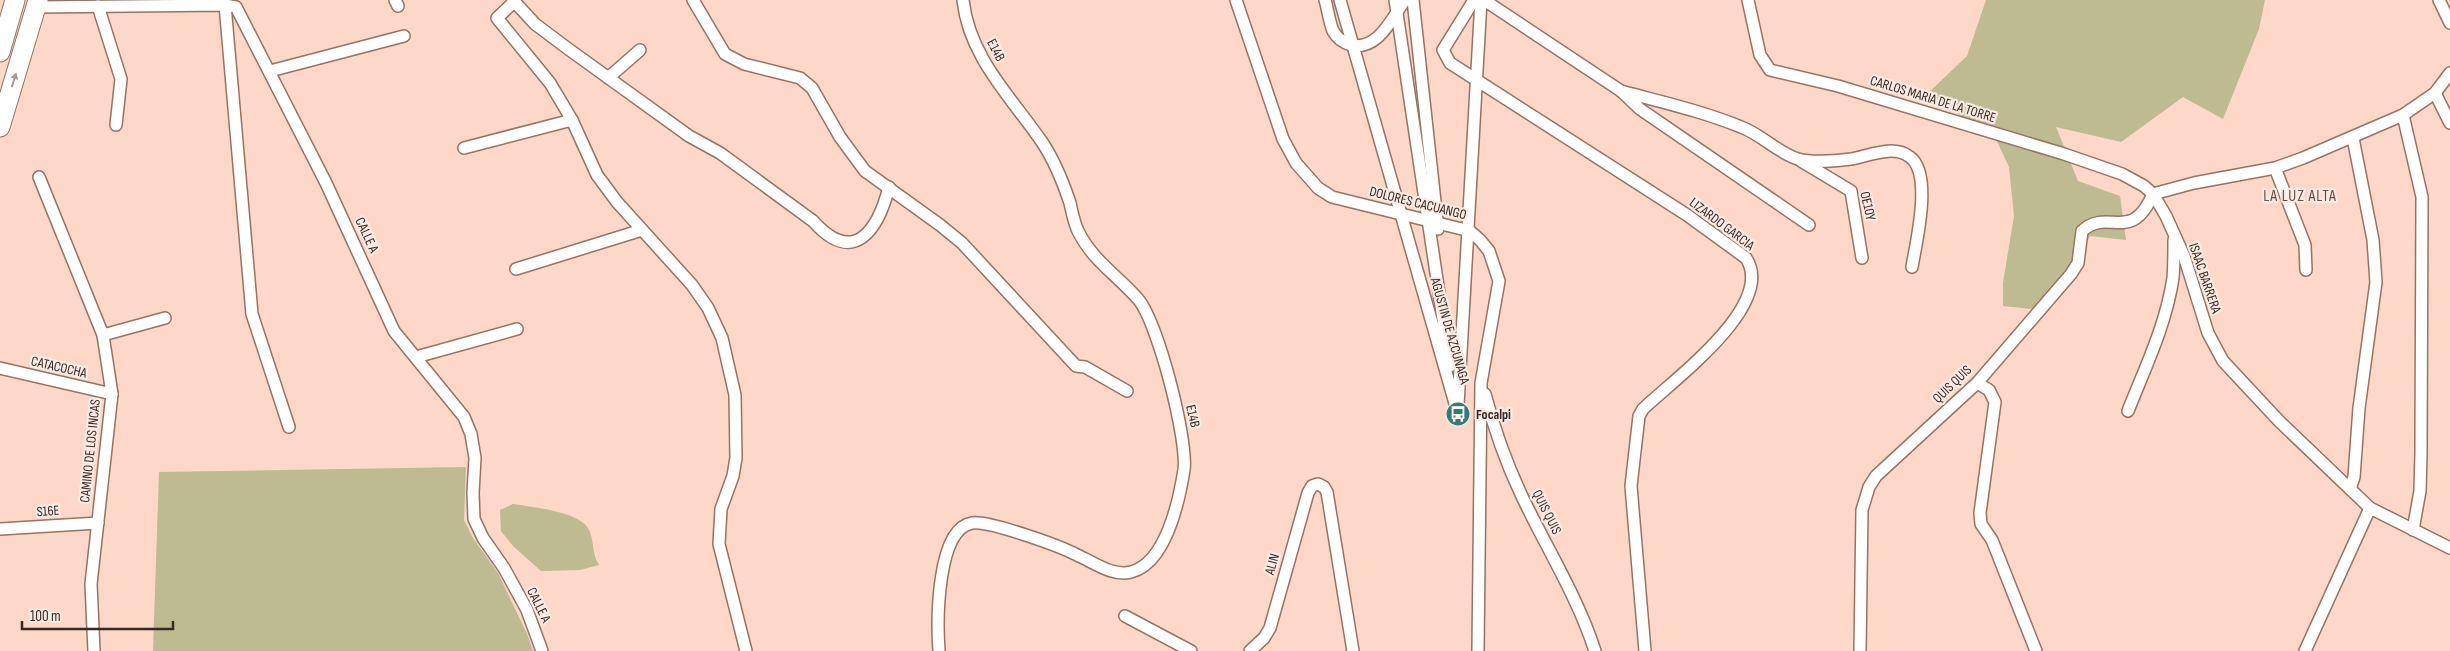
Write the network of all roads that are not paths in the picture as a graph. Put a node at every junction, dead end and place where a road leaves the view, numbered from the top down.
1 (15, 0) edge
2 (693, 0) edge
3 (963, 0) edge
4 (1236, 0) edge
5 (1325, 0) edge
6 (1340, 0) edge
7 (1405, 0) edge
8 (1413, 0) edge
9 (1474, 0) edge
10 (1482, 0) edge
11 (1748, 0) edge
12 (2439, 0) edge
13 (514, 1) edge
14 (37, 3) edge
15 (157, 3) edge
16 (225, 5) junction
17 (98, 6) junction
18 (1396, 6) edge
19 (2450, 23) edge
20 (404, 36) dead end
21 (1353, 45) junction
22 (640, 50) dead end
23 (0, 52) edge
24 (270, 71) junction
25 (2450, 73) edge
26 (608, 78) junction
27 (1476, 80) junction
28 (1621, 91) junction
29 (2435, 93) junction
30 (2403, 115) junction
31 (572, 120) junction
32 (2450, 123) edge
33 (116, 126) dead end
34 (0, 127) edge
35 (2353, 138) junction
36 (464, 148) dead end
37 (1797, 159) junction
38 (2275, 168) junction
39 (39, 177) dead end
40 (889, 187) junction
41 (2153, 194) junction
42 (1401, 214) junction
43 (1433, 222) junction
44 (1809, 225) dead end
45 (642, 230) junction
46 (1468, 231) junction
47 (2174, 236) junction
48 (1862, 258) dead end
49 (1912, 268) dead end
50 (516, 269) dead end
51 (2306, 270) dead end
52 (165, 318) dead end
53 (517, 329) dead end
54 (103, 334) junction
55 (416, 357) junction
56 (0, 368) edge
57 (1481, 383) junction
58 (1976, 383) junction
59 (1128, 391) dead end
60 (112, 394) junction
61 (2128, 410) dead end
62 (1458, 414) junction
63 (289, 427) dead end
64 (2350, 489) junction
65 (2370, 508) junction
66 (98, 523) junction
67 (0, 529) edge
68 (2413, 530) junction
69 (2450, 548) edge
70 (1125, 616) dead end
71 (94, 651) edge
72 (542, 651) edge
73 (746, 651) edge
74 (939, 651) edge
75 (1191, 651) edge
76 (1250, 651) edge
77 (1353, 651) edge
78 (1478, 651) edge
79 (1595, 651) edge
80 (1645, 651) edge
81 (1860, 651) edge
82 (2036, 651) edge
83 (2305, 651) edge

1 - 23 highway
2 - 40 street
3 - 74 street, E14B
4 - 42 street, DOLORES CACUANGO
5 - 21 street
6 - 21 street, AGUSTIN DE AZCUNAGA
7 - 18 street
8 - 43 street
9 - 27 street, LIZARDO GARCIA
10 - 27 street, AGUSTIN DE AZCUNAGA
10 - 28 street
11 - 41 street, CARLOS MARIA DE LA TORRE
12 - 19 street
13 - 26 street
13 - 31 street
14 - 17 street
34 -> 14 highway
15 - 16 street
15 - 17 street
16 - 24 street, CALLE A
16 - 63 street
17 - 33 street
18 - 21 street
18 - 43 street
20 - 24 street
21 - 42 street, AGUSTIN DE AZCUNAGA
22 - 26 street
24 - 55 street, CALLE A
25 - 29 street
26 - 40 street
27 - 46 street, AGUSTIN DE AZCUNAGA
27 - 80 street, LIZARDO GARCIA
28 - 37 street
28 - 44 street
29 - 30 street
29 - 32 street
30 - 35 street
30 - 68 street
31 - 36 street
31 - 45 street
35 - 38 street
35 - 64 street
37 - 48 street, OE10Y
37 - 49 street
38 - 41 street
38 - 51 street
39 - 54 street, CAMINO DE LOS INCAS
40 - 59 street
41 - 47 street, ISAAC BARRERA
41 - 58 street, QUIS QUIS
42 - 43 street, DOLORES CACUANGO
42 - 62 street, AGUSTIN DE AZCUNAGA
43 - 46 street, DOLORES CACUANGO
43 - 62 street
45 - 50 street
45 - 73 street
46 - 57 street, DOLORES CACUANGO
46 - 62 street, AGUSTIN DE AZCUNAGA
47 - 61 street
47 - 64 street, ISAAC BARRERA
52 - 54 street
53 - 55 street
54 - 60 street, CAMINO DE LOS INCAS
55 - 72 street, CALLE A
56 - 60 street, CATACOCHA
57 - 78 street, DOLORES CACUANGO
57 - 79 street, QUIS QUIS
58 - 81 street, QUIS QUIS
58 - 82 street
60 - 66 street, CAMINO DE LOS INCAS
64 - 65 street, ISAAC BARRERA
65 - 68 street, ISAAC BARRERA
65 - 83 street
66 - 67 street, S16E
66 - 71 street, CAMINO DE LOS INCAS
68 - 69 street, ISAAC BARRERA
70 - 75 street
76 - 77 street, ALIN

